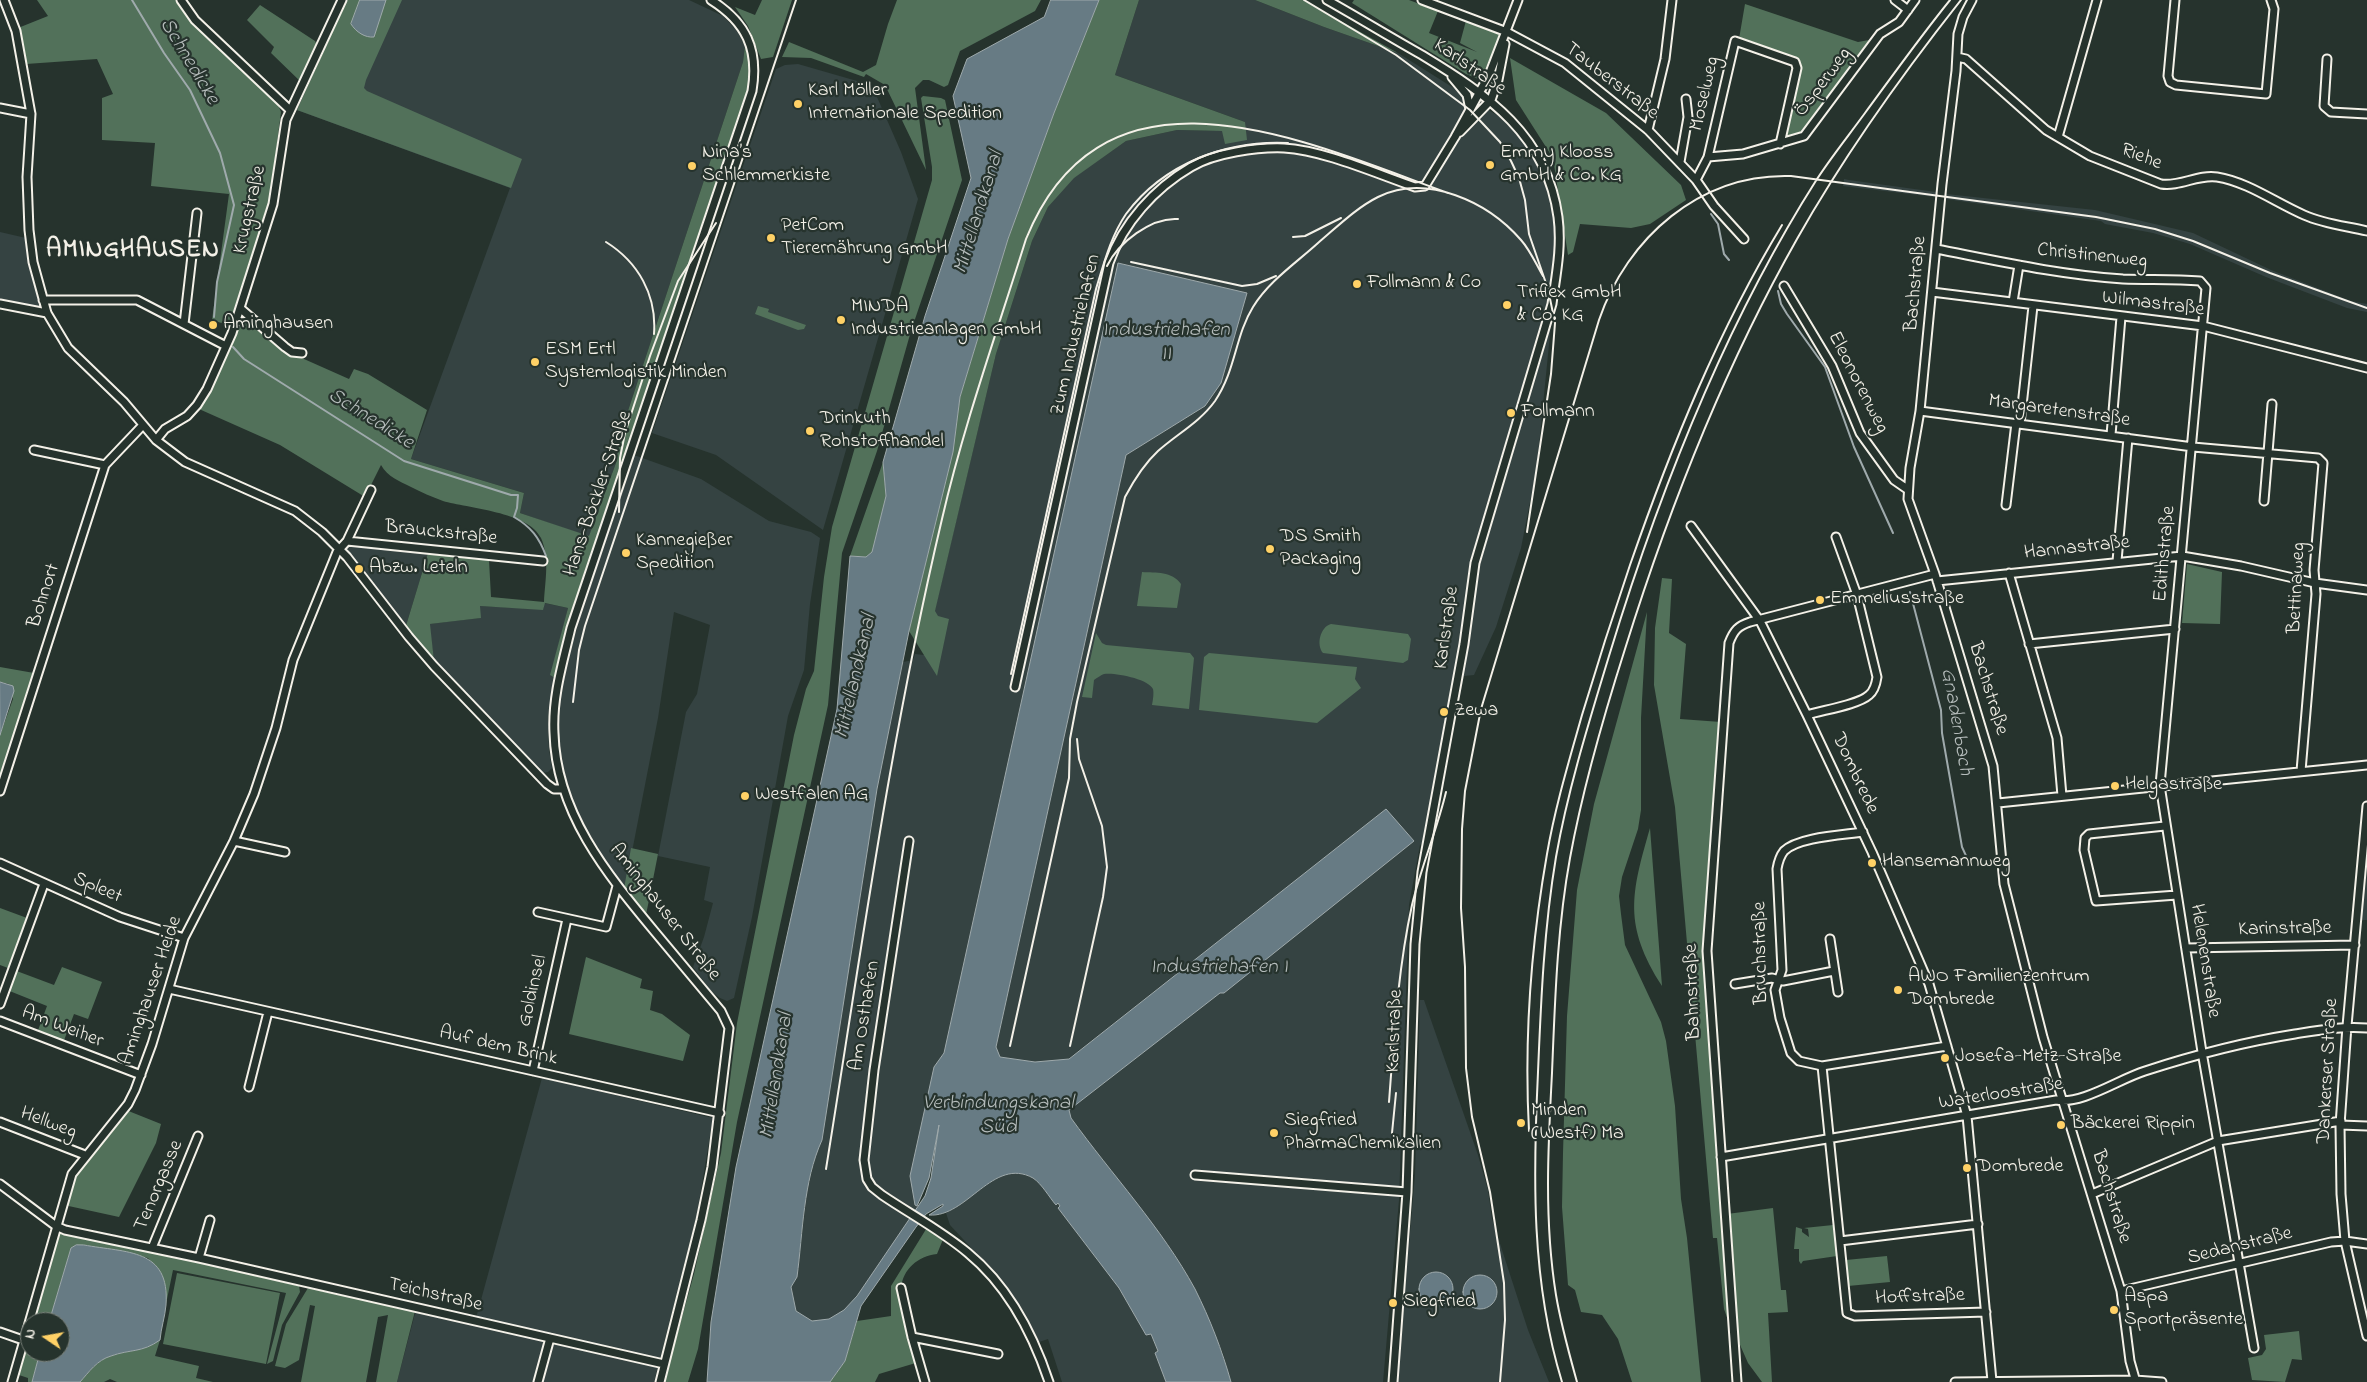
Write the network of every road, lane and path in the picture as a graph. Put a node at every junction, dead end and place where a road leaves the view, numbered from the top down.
1 (4, 0) edge
2 (181, 0) edge
3 (342, 0) edge
4 (711, 0) edge
5 (1326, 0) edge
6 (1422, 0) edge
7 (1518, 0) edge
8 (1672, 0) edge
9 (1895, 0) edge
10 (1915, 0) edge
11 (1972, 0) edge
12 (2097, 0) edge
13 (2175, 0) edge
14 (2271, 0) edge
15 (1908, 10) junction
16 (1507, 32) junction
17 (1957, 57) junction
18 (2327, 59) dead end
19 (1439, 65) junction
20 (1479, 91) junction
21 (1686, 99) dead end
22 (1491, 100) junction
23 (0, 108) edge
24 (290, 110) junction
25 (1470, 110) junction
26 (31, 114) junction
27 (2367, 114) edge
28 (1648, 130) junction
29 (1455, 137) junction
30 (2058, 137) junction
31 (1780, 144) junction
32 (1708, 157) junction
33 (1680, 162) junction
34 (1696, 180) junction
35 (197, 213) dead end
36 (2367, 230) edge
37 (1744, 239) dead end
38 (1936, 249) junction
39 (2019, 266) junction
40 (1784, 286) dead end
41 (1932, 292) junction
42 (43, 300) junction
43 (2013, 302) junction
44 (0, 304) edge
45 (2033, 306) junction
46 (241, 309) junction
47 (47, 313) junction
48 (2120, 317) junction
49 (184, 324) junction
50 (2203, 326) junction
51 (226, 346) junction
52 (302, 353) dead end
53 (2367, 368) edge
54 (2272, 404) dead end
55 (1920, 411) junction
56 (2018, 423) junction
57 (143, 425) junction
58 (2111, 436) junction
59 (2128, 438) junction
60 (156, 440) junction
61 (2193, 447) junction
62 (34, 450) dead end
63 (2269, 452) junction
64 (105, 465) junction
65 (1908, 489) junction
66 (371, 490) dead end
67 (2264, 501) dead end
68 (2006, 505) dead end
69 (1691, 526) dead end
70 (1836, 537) dead end
71 (347, 541) junction
72 (340, 548) junction
73 (2182, 556) junction
74 (543, 561) dead end
75 (2117, 561) junction
76 (2009, 573) junction
77 (1936, 577) junction
78 (2315, 583) junction
79 (2367, 590) edge
80 (1857, 595) junction
81 (1760, 621) junction
82 (2175, 629) junction
83 (2029, 644) junction
84 (1015, 687) dead end
85 (1808, 715) junction
86 (2367, 765) edge
87 (2301, 771) junction
88 (2160, 785) junction
89 (563, 789) junction
90 (0, 790) edge
91 (2062, 796) junction
92 (1998, 803) junction
93 (2367, 806) edge
94 (2165, 826) junction
95 (1863, 832) junction
96 (234, 841) junction
97 (909, 841) dead end
98 (285, 852) dead end
99 (0, 863) edge
100 (44, 884) junction
101 (617, 886) junction
102 (2177, 895) junction
103 (538, 912) dead end
104 (567, 919) junction
105 (184, 938) junction
106 (1830, 939) dead end
107 (2354, 945) junction
108 (2186, 948) junction
109 (1834, 971) junction
110 (1779, 980) junction
111 (1735, 984) dead end
112 (169, 989) junction
113 (1838, 992) dead end
114 (0, 1004) edge
115 (268, 1012) junction
116 (0, 1021) edge
117 (2347, 1026) junction
118 (2367, 1028) edge
119 (1947, 1046) junction
120 (2202, 1052) junction
121 (1822, 1066) junction
122 (533, 1071) junction
123 (141, 1075) junction
124 (249, 1087) dead end
125 (2063, 1102) junction
126 (720, 1113) junction
127 (1968, 1116) junction
128 (0, 1122) edge
129 (2340, 1123) junction
130 (2367, 1126) edge
131 (198, 1136) dead end
132 (1829, 1140) junction
133 (2218, 1141) junction
134 (85, 1155) junction
135 (1721, 1157) junction
136 (1195, 1175) dead end
137 (0, 1184) edge
138 (1407, 1192) junction
139 (2092, 1194) junction
140 (210, 1220) dead end
141 (1978, 1224) junction
142 (56, 1226) junction
143 (1840, 1241) junction
144 (2346, 1241) junction
145 (2367, 1244) edge
146 (152, 1248) junction
147 (199, 1258) junction
148 (2239, 1265) junction
149 (901, 1288) dead end
150 (2121, 1291) junction
151 (31, 1312) edge
152 (1986, 1312) junction
153 (0, 1332) edge
154 (2367, 1336) edge
155 (912, 1337) junction
156 (550, 1338) junction
157 (20, 1339) edge
158 (2254, 1348) dead end
159 (20, 1351) edge
160 (998, 1354) dead end
161 (664, 1364) junction
162 (1992, 1381) edge
163 (2050, 1381) edge
164 (2136, 1381) edge
165 (12, 1382) edge
166 (538, 1382) edge
167 (660, 1382) edge
168 (925, 1382) edge
169 (1049, 1382) edge
170 (1393, 1382) edge
171 (1737, 1382) edge
172 (1955, 1382) edge
173 (2162, 1382) edge

1 - 26 street
2 - 24 street
3 - 24 street, Krugstraße
4 - 89 street, Hans-Böckler-Straße
5 - 19 street, Karlstraße
6 - 16 street, Tauberstraße
7 - 16 street
8 - 28 street
9 - 15 street
10 - 15 street, Ösperweg
11 - 17 street, Bachstraße
12 - 30 street
13 - 14 street
15 - 31 street, Ösperweg
16 - 20 street, Zum Industriehafen
16 - 22 street
16 - 28 street, Tauberstraße
17 - 30 street, Riehe
17 - 38 street, Bachstraße
18 - 27 street
19 - 20 street, Karlstraße
19 - 25 street
20 - 22 street, Karlstraße
20 - 25 street, Zum Industriehafen
21 - 33 street
22 - 29 street, Zum Industriehafen
22 - 138 street, Karlstraße
23 - 26 street
24 - 46 street, Krugstraße
25 - 29 street, Zum Industriehafen
26 - 42 street
28 - 33 street, Tauberstraße
29 - 84 street, Zum Industriehafen
30 - 36 street, Riehe
31 - 32 street, Ösperweg
31 - 32 street, Moselweg
32 - 34 street, Moselweg
33 - 34 street, Tauberstraße
34 - 37 street, Tauberstraße
35 - 49 street
38 - 39 street, Christinenweg
38 - 41 street, Bachstraße
39 - 43 street
39 - 50 street, Christinenweg
40 - 65 street, Eleonorenweg
41 - 43 street, Wilmastraße
41 - 55 street, Bachstraße
42 - 47 street
42 - 49 street
43 - 45 street, Wilmastraße
44 - 47 street
45 - 48 street, Wilmastraße
45 - 56 street
46 - 51 street, Krugstraße
46 - 52 street
47 - 57 street
48 - 50 street, Wilmastraße
48 - 58 street
49 - 51 street
50 - 53 street, Wilmastraße
50 - 61 street, Edithstraße
51 - 60 street, Krugstraße
54 - 63 street
55 - 56 street, Margaretenstraße
55 - 65 street, Bachstraße
56 - 58 street, Margaretenstraße
56 - 68 street
57 - 60 street
57 - 64 street, Bohnort
58 - 59 street, Margaretenstraße
59 - 61 street, Margaretenstraße
59 - 75 street
60 - 72 street
61 - 63 street, Bettinaweg
61 - 73 street, Edithstraße
62 - 64 street
63 - 67 street
63 - 78 street, Bettinaweg
64 - 90 street, Bohnort
65 - 77 street, Bachstraße
66 - 71 street
69 - 81 street, Dombrede
70 - 80 street
71 - 72 street
71 - 74 street, Brauckstraße
72 - 89 street
72 - 96 street, Aminghauser Heide
73 - 75 street, Hannastraße
73 - 78 street, Hannastraße
73 - 82 street, Edithstraße
75 - 76 street, Hannastraße
76 - 77 street, Hannastraße
76 - 83 street
77 - 80 street
77 - 92 street, Bachstraße
78 - 79 street, Hannastraße
78 - 87 street, Bettinaweg
80 - 81 street
80 - 85 street
81 - 85 street, Dombrede
81 - 135 street, Bahnstraße
82 - 83 street
82 - 88 street, Edithstraße
83 - 91 street
85 - 95 street, Dombrede
86 - 87 street
87 - 88 street
88 - 91 street
88 - 94 street, Helenenstraße
89 - 101 street, Aminghauser Straße
91 - 92 street
92 - 125 street, Bachstraße
93 - 107 street, Dankerser Straße
94 - 102 street, Helenenstraße
94 - 102 street
95 - 110 street, Bruchstraße
95 - 119 street, Dombrede
96 - 98 street
96 - 105 street, Aminghauser Heide
97 - 169 street, Am Osthafen
99 - 100 street, Spleet
100 - 105 street, Spleet
100 - 114 street
101 - 104 street
101 - 126 street, Aminghauser Straße
102 - 108 street, Helenenstraße
103 - 104 street
104 - 122 street, Goldinsel
105 - 112 street, Aminghauser Heide
106 - 109 street
107 - 108 street, Karinstraße
107 - 117 street, Dankerser Straße
108 - 120 street, Helenenstraße
109 - 110 street
109 - 113 street
110 - 111 street
110 - 121 street, Bruchstraße
112 - 115 street, Auf dem Brink
112 - 123 street, Aminghauser Heide
115 - 122 street, Auf dem Brink
115 - 124 street
116 - 123 street, Am Weiher
117 - 118 street, Waterloostraße
117 - 120 street, Waterloostraße
117 - 129 street, Dankerser Straße
119 - 121 street
119 - 127 street, Dombrede
120 - 125 street, Waterloostraße
120 - 133 street, Helenenstraße
121 - 132 street
122 - 126 street, Auf dem Brink
123 - 134 street, Aminghauser Heide
125 - 127 street, Waterloostraße
125 - 139 street, Bachstraße
126 - 161 street, Aminghauser Straße
127 - 132 street, Waterloostraße
127 - 141 street, Dombrede
128 - 134 street, Hellweg
129 - 130 street
129 - 133 street
129 - 144 street, Dankerser Straße
131 - 146 street, Tenorgasse
132 - 135 street, Waterloostraße
132 - 143 street
133 - 139 street
133 - 148 street, Helenenstraße
134 - 142 street, Aminghauser Heide
135 - 171 street, Bahnstraße
136 - 138 street
137 - 142 street, Teichstraße
138 - 170 street, Karlstraße
139 - 150 street, Bachstraße
140 - 147 street
141 - 143 street
141 - 152 street, Dombrede
142 - 146 street, Teichstraße
142 - 151 street, Aminghauser Heide
143 - 152 street, Hoffstraße
144 - 145 street, Sedanstraße
144 - 148 street, Sedanstraße
144 - 154 street, Dankerser Straße
146 - 147 street, Teichstraße
147 - 156 street, Teichstraße
148 - 150 street, Sedanstraße
148 - 158 street, Helenenstraße
149 - 155 street
150 - 164 street, Bachstraße
152 - 162 street, Dombrede
153 - 157 street
155 - 160 street
155 - 168 street
156 - 161 street, Teichstraße
156 - 166 street
159 - 165 street, Aminghauser Heide
161 - 167 street, Aminghauser Straße
162 - 163 street
162 - 172 street
163 - 164 street
164 - 173 street

